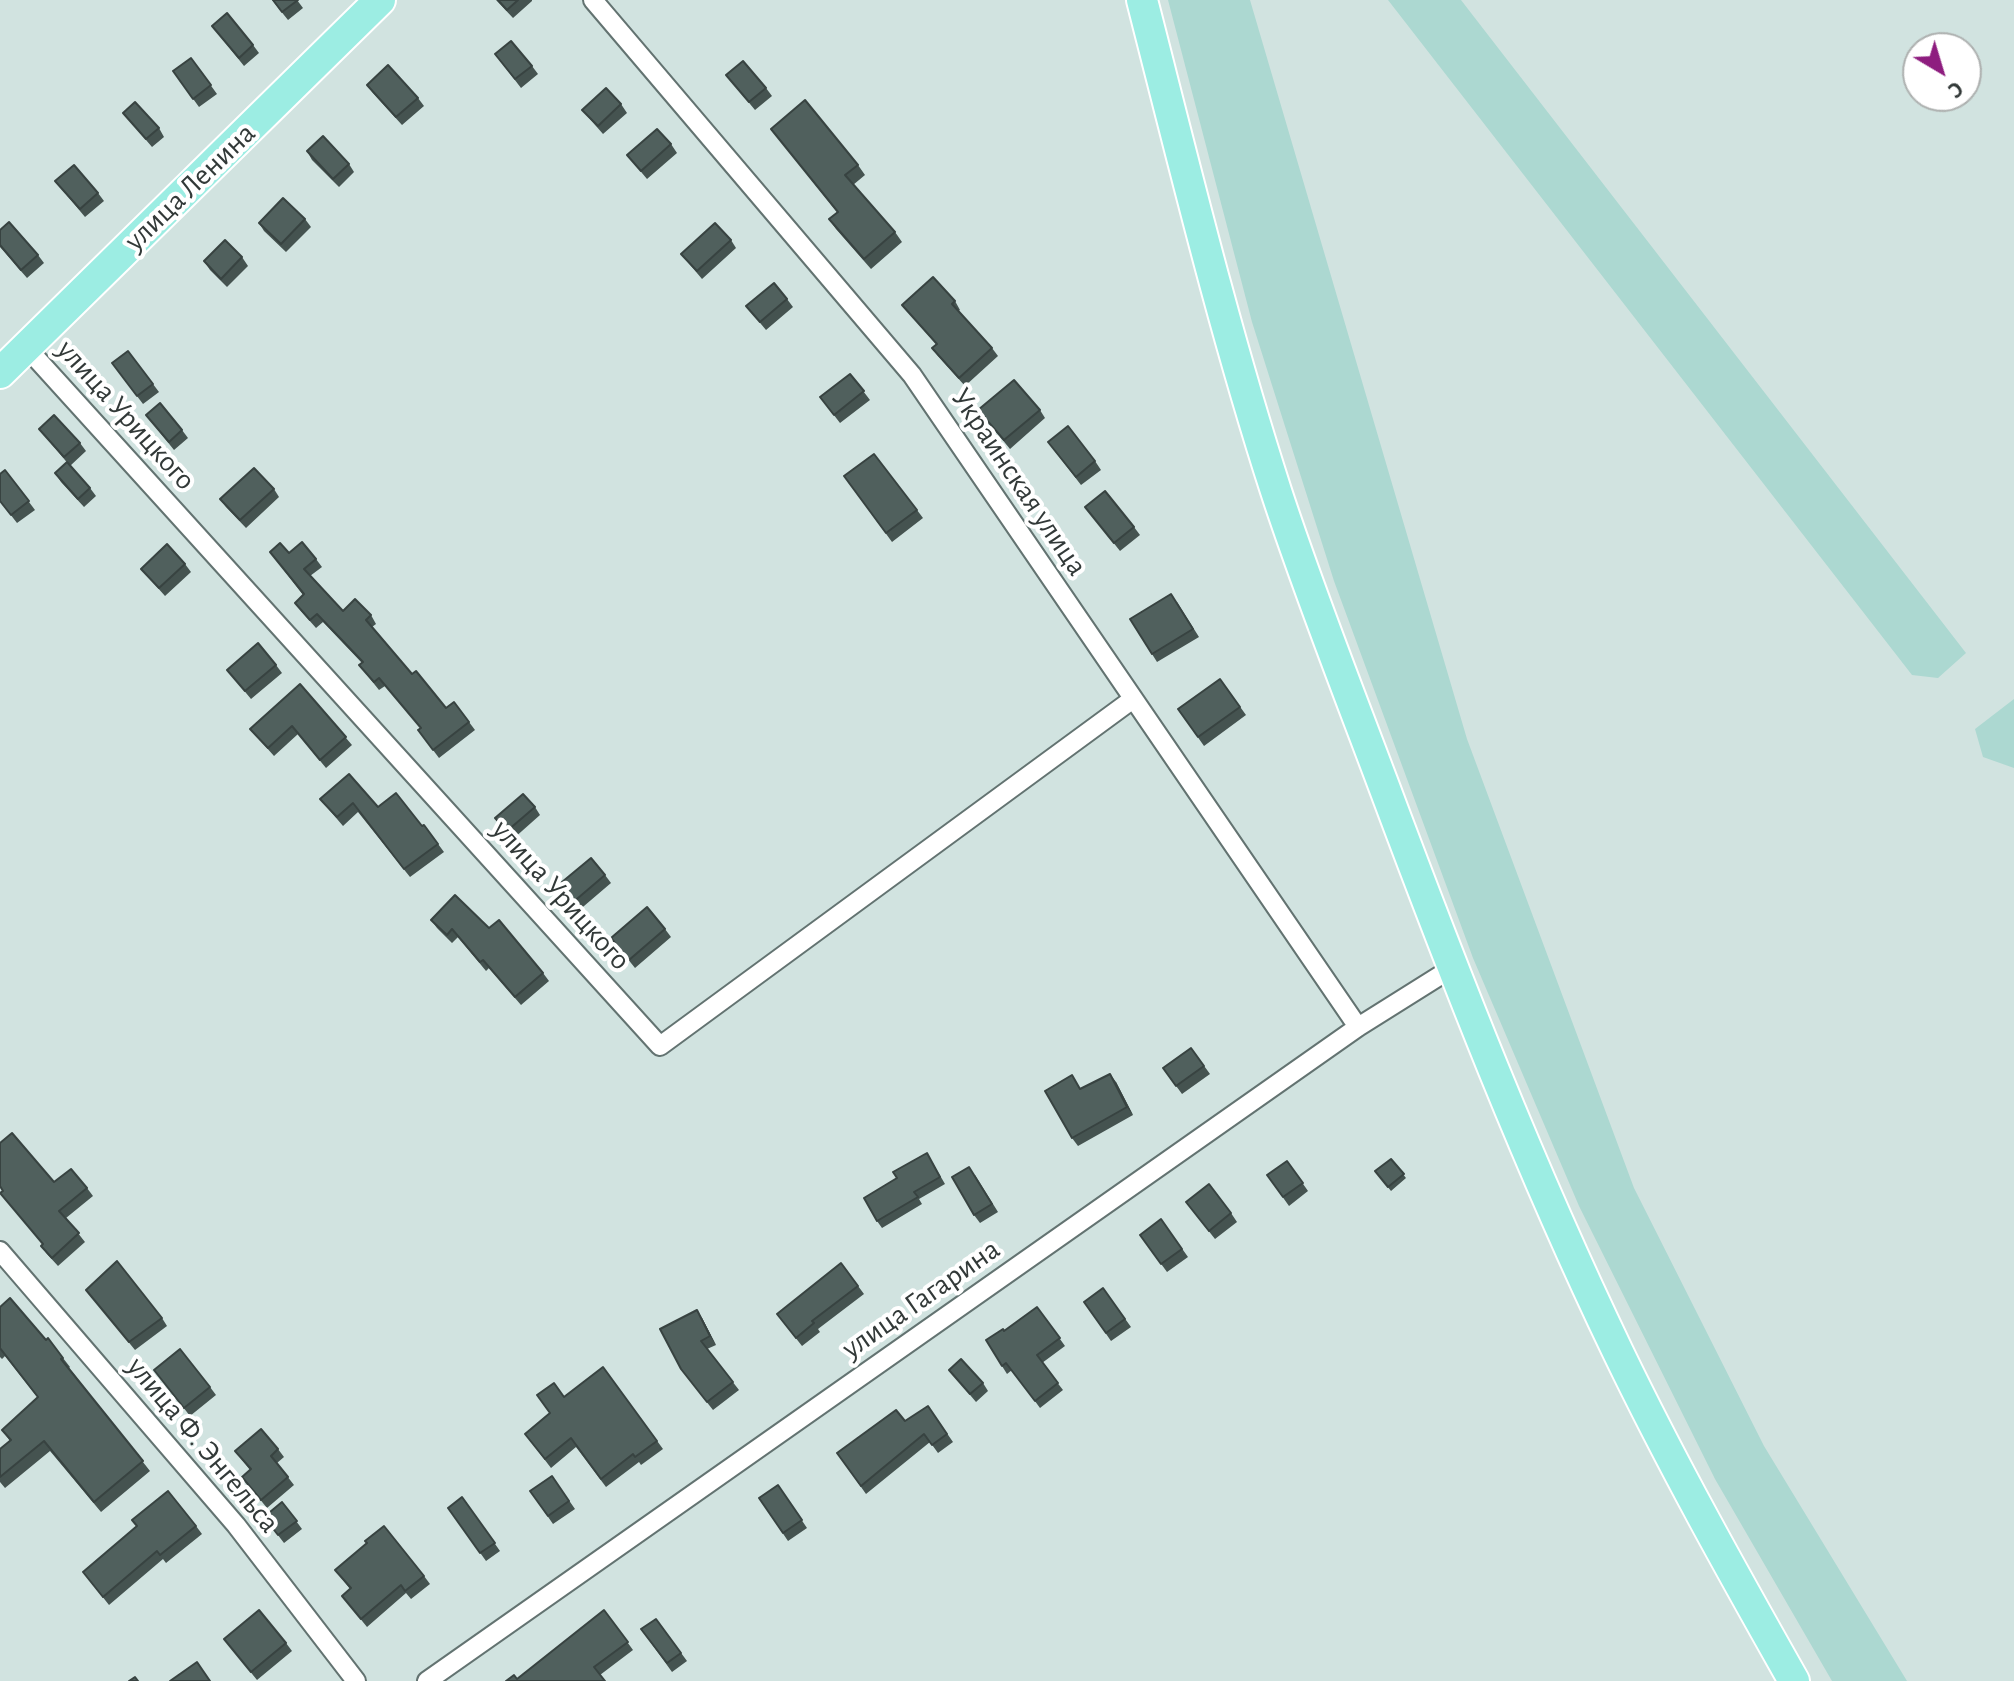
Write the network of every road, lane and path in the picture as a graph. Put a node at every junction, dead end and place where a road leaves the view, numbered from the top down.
1 (380, 0) edge
2 (593, 0) edge
3 (1142, 0) edge
4 (26, 347) junction
5 (0, 373) edge
6 (1133, 699) junction
7 (1452, 968) junction
8 (1358, 1027) junction
9 (0, 1251) edge
10 (356, 1681) edge
11 (427, 1681) edge
12 (1794, 1681) edge

1 - 4 main road, улица Ленина
2 - 6 street, Украинская улица
3 - 7 main road
4 - 5 main road, улица Ленина
4 - 6 street, улица Урицкого
6 - 8 street, Украинская улица
7 - 8 street, улица Гагарина
7 - 12 main road
8 - 11 street, улица Гагарина
9 - 10 street, улица Ф. Энгельса

